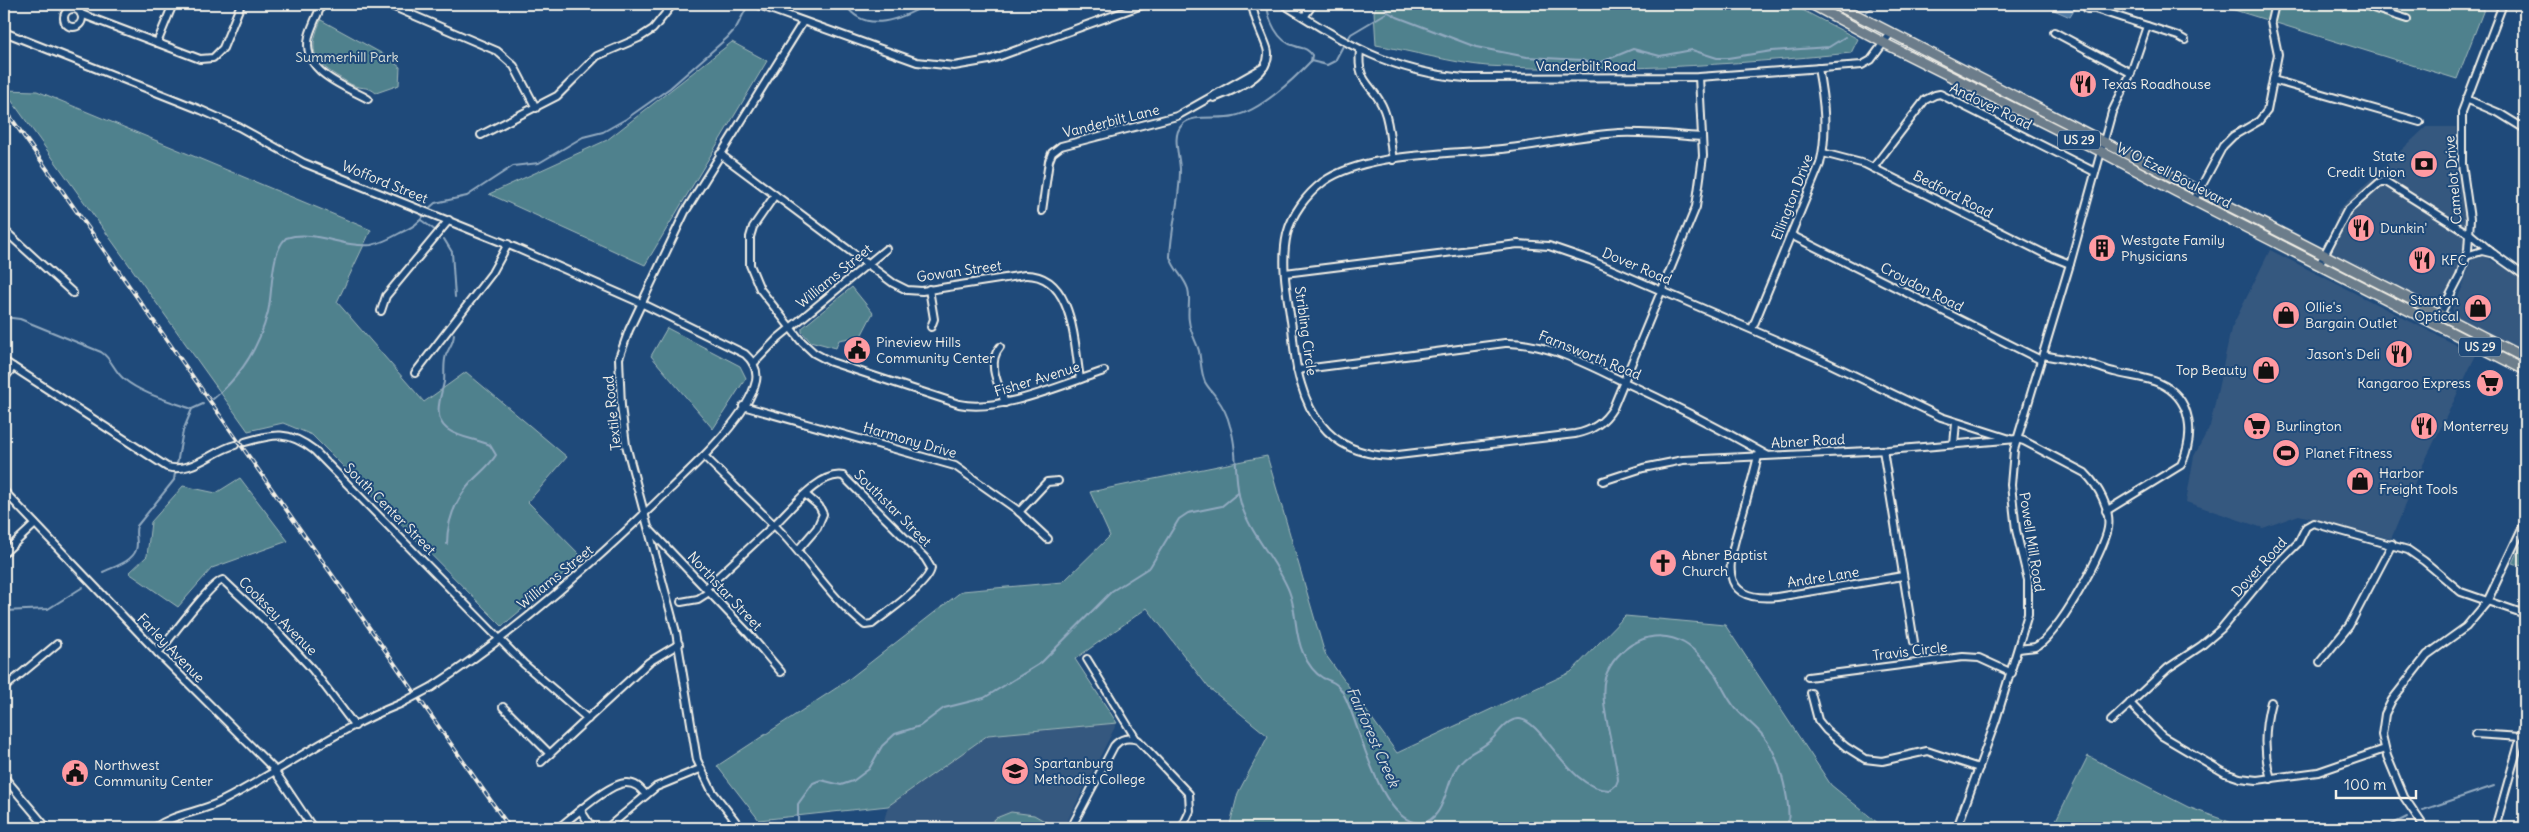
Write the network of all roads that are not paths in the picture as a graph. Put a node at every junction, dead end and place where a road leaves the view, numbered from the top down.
1 (173, 4) edge
2 (241, 4) edge
3 (322, 4) edge
4 (387, 4) edge
5 (673, 4) edge
6 (756, 4) edge
7 (1145, 4) edge
8 (1252, 4) edge
9 (1283, 4) edge
10 (1313, 4) edge
11 (1811, 4) edge
12 (1834, 4) edge
13 (2275, 4) edge
14 (2360, 4) edge
15 (2503, 4) edge
16 (2087, 9) dead end
17 (81, 14) dead end
18 (1304, 17) junction
19 (2407, 19) dead end
20 (803, 22) junction
21 (2147, 26) junction
22 (4, 32) edge
23 (2054, 32) dead end
24 (1891, 33) junction
25 (2185, 40) dead end
26 (157, 43) junction
27 (1884, 44) junction
28 (1360, 50) junction
29 (1818, 68) junction
30 (2131, 73) junction
31 (1699, 77) junction
32 (2273, 80) junction
33 (368, 99) dead end
34 (2466, 99) junction
35 (536, 108) junction
36 (2420, 122) dead end
37 (2525, 129) edge
38 (481, 135) dead end
39 (1702, 137) junction
40 (2105, 141) junction
41 (2100, 151) junction
42 (1823, 153) junction
43 (720, 154) junction
44 (1393, 160) junction
45 (1873, 168) junction
46 (2095, 172) junction
47 (2198, 190) junction
48 (775, 195) junction
49 (2194, 200) junction
50 (1042, 211) dead end
51 (449, 220) junction
52 (4, 230) edge
53 (2469, 234) junction
54 (1791, 235) junction
55 (508, 244) junction
56 (886, 249) dead end
57 (2494, 254) junction
58 (2324, 255) junction
59 (2466, 256) junction
60 (867, 264) junction
61 (2070, 264) junction
62 (2320, 265) junction
63 (1285, 274) junction
64 (2525, 276) edge
65 (929, 289) junction
66 (1663, 291) junction
67 (73, 293) dead end
68 (641, 302) junction
69 (381, 311) dead end
70 (2440, 315) junction
71 (2435, 324) junction
72 (931, 327) dead end
73 (790, 328) junction
74 (1752, 329) junction
75 (1000, 347) dead end
76 (2042, 358) junction
77 (2525, 358) edge
78 (4, 361) edge
79 (754, 364) junction
80 (13, 367) junction
81 (1104, 370) dead end
82 (1297, 370) junction
83 (2525, 370) edge
84 (415, 372) dead end
85 (4, 379) edge
86 (1080, 379) junction
87 (1624, 382) junction
88 (1006, 403) junction
89 (743, 406) junction
90 (1956, 423) junction
91 (2013, 439) junction
92 (245, 442) dead end
93 (1954, 444) junction
94 (235, 445) dead end
95 (1883, 450) junction
96 (704, 456) junction
97 (1758, 456) junction
98 (1768, 456) junction
99 (1058, 481) dead end
100 (1603, 481) dead end
101 (4, 491) edge
102 (806, 495) junction
103 (2106, 511) junction
104 (1019, 512) junction
105 (644, 514) junction
106 (2525, 522) edge
107 (35, 524) junction
108 (774, 526) junction
109 (648, 528) junction
110 (1048, 539) dead end
111 (2392, 544) junction
112 (798, 550) junction
113 (4, 553) edge
114 (1904, 576) junction
115 (707, 590) junction
116 (681, 602) dead end
117 (2487, 602) junction
118 (2525, 614) edge
119 (500, 637) junction
120 (1914, 642) dead end
121 (57, 644) dead end
122 (679, 644) junction
123 (2019, 649) junction
124 (158, 653) junction
125 (1087, 659) dead end
126 (2320, 662) dead end
127 (781, 672) dead end
128 (2012, 673) junction
129 (1808, 677) dead end
130 (4, 688) edge
131 (1811, 693) dead end
132 (2130, 702) junction
133 (2271, 702) dead end
134 (503, 707) dead end
135 (588, 719) junction
136 (2111, 721) dead end
137 (2525, 722) edge
138 (354, 726) junction
139 (2475, 734) dead end
140 (2521, 737) junction
141 (1136, 739) junction
142 (2385, 749) junction
143 (550, 754) junction
144 (541, 762) dead end
145 (1979, 768) junction
146 (700, 769) junction
147 (276, 772) junction
148 (4, 777) edge
149 (2271, 779) junction
150 (646, 795) junction
151 (580, 811) junction
152 (47, 828) edge
153 (154, 828) edge
154 (313, 828) edge
155 (558, 828) edge
156 (592, 828) edge
157 (607, 828) edge
158 (741, 828) edge
159 (1071, 828) edge
160 (1182, 828) edge
161 (1957, 828) edge
162 (2425, 828) edge
163 (2495, 828) edge

1 - 26 street
2 - 26 street
3 - 33 street
4 - 35 street
5 - 35 street
6 - 20 street
7 - 20 street
8 - 50 street, Vanderbilt Lane
9 - 18 street, Vanderbilt Road
10 - 18 street
11 - 27 main road, W O Ezell Boulevard / US 29
12 - 24 main road, W O Ezell Boulevard / US 29
13 - 32 street
14 - 19 street
15 - 34 street, Camelot Drive
16 - 21 street
17 - 26 street
18 - 28 street, Vanderbilt Road
20 - 43 street, Textile Road
21 - 25 street
21 - 30 street, Powell Mill Road
22 - 51 street, Wofford Street
23 - 30 street
24 - 27 street, Vanderbilt Road
24 - 40 main road, W O Ezell Boulevard / US 29
27 - 29 street, Vanderbilt Road
27 - 41 main road, W O Ezell Boulevard / US 29
28 - 31 street, Vanderbilt Road
28 - 44 street
29 - 31 street, Vanderbilt Road
29 - 42 street, Ellington Drive
30 - 40 street, Powell Mill Road
31 - 39 street, Stribling Circle
32 - 36 street
32 - 47 street
34 - 37 street
34 - 53 street, Camelot Drive
35 - 38 street
39 - 44 street, Stribling Circle
39 - 66 street, Stribling Circle
40 - 41 street, Powell Mill Road
40 - 47 main road, W O Ezell Boulevard / US 29
41 - 46 street, Powell Mill Road
41 - 49 main road, W O Ezell Boulevard / US 29
42 - 45 street, Bedford Road
42 - 54 street, Ellington Drive
43 - 48 street, Gowan Street
43 - 68 street, Textile Road
44 - 63 street, Stribling Circle
45 - 46 street, Andover Road
45 - 61 street, Bedford Road
46 - 61 street, Powell Mill Road
47 - 49 street
47 - 58 main road, W O Ezell Boulevard / US 29
48 - 60 street, Gowan Street
48 - 73 street, Fisher Avenue
49 - 62 main road, W O Ezell Boulevard / US 29
51 - 55 street, Wofford Street
51 - 69 street
52 - 67 street
53 - 57 street
53 - 58 street
53 - 59 street, Camelot Drive
54 - 74 street, Ellington Drive
54 - 76 street, Croydon Road
55 - 68 street, Wofford Street
55 - 84 street
56 - 60 street, Williams Street
57 - 59 street
57 - 64 street
58 - 62 street
58 - 70 main road, W O Ezell Boulevard / US 29
59 - 70 street, Camelot Drive
60 - 65 street, Gowan Street
60 - 73 street, Williams Street
61 - 76 street, Powell Mill Road
62 - 71 main road, W O Ezell Boulevard / US 29
63 - 66 street, Dover Road
63 - 82 street, Stribling Circle
65 - 72 street
65 - 86 street, Gowan Street
66 - 74 street, Dover Road
66 - 87 street, Stribling Circle
68 - 79 street, Wofford Street
68 - 105 street, Textile Road
70 - 71 street, Camelot Drive
70 - 77 main road, W O Ezell Boulevard / US 29
71 - 83 main road, W O Ezell Boulevard / US 29
73 - 79 street, Williams Street
73 - 88 street, Fisher Avenue
74 - 90 street, Dover Road
75 - 88 street
76 - 91 street, Powell Mill Road
76 - 103 street, Croydon Road
78 - 80 street
79 - 89 street, Williams Street
80 - 85 street
80 - 94 street
81 - 86 street, Fisher Avenue
82 - 87 street, Farnsworth Road
82 - 87 street, Stribling Circle
86 - 88 street, Fisher Avenue
87 - 98 street, Farnsworth Road
89 - 96 street, Williams Street
89 - 104 street, Harmony Drive
90 - 91 street, Dover Road
90 - 93 street
91 - 93 street, Abner Road
91 - 103 street, Dover Road
91 - 123 street, Powell Mill Road
92 - 119 street, South Center Street
93 - 95 street, Abner Road
95 - 98 street, Abner Road
95 - 114 street
96 - 105 street, Williams Street
96 - 108 street, Southstar Street
97 - 98 street, Abner Road
97 - 100 street, Abner Road
97 - 114 street, Andre Lane
99 - 104 street
101 - 107 street, Farley Avenue
102 - 108 street, Southstar Street
102 - 112 street
102 - 112 street, Southstar Street
103 - 123 street
104 - 110 street, Harmony Drive
105 - 109 street, Textile Road
105 - 119 street, Williams Street
106 - 117 street
107 - 113 street
107 - 124 street, Farley Avenue
108 - 112 street, Southstar Street
108 - 115 street
109 - 115 street, Northstar Street
109 - 122 street, Textile Road
111 - 117 street, Dover Road
111 - 126 street
111 - 132 street, Dover Road
114 - 120 street
115 - 116 street
115 - 127 street, Northstar Street
117 - 118 street, Dover Road
117 - 142 street
119 - 135 street, South Center Street
119 - 138 street, Williams Street, bridge
121 - 130 street
122 - 135 street
122 - 146 street, Textile Road
123 - 128 street, Powell Mill Road
124 - 138 street, Cooksey Avenue
124 - 147 street, Farley Avenue
125 - 141 street
128 - 129 street, Travis Circle
128 - 145 street, Powell Mill Road
131 - 145 street
132 - 136 street, Dover Road
132 - 149 street
133 - 149 street
134 - 143 street
135 - 143 street
137 - 140 street
138 - 147 street, Williams Street
139 - 140 street
140 - 163 street
141 - 159 street
141 - 160 street
142 - 149 street
142 - 162 street
143 - 144 street
145 - 161 street, Powell Mill Road
146 - 150 street
146 - 158 street, Textile Road
147 - 153 street, Williams Street
147 - 154 street, Farley Avenue
148 - 152 street
150 - 151 street
150 - 157 street
151 - 155 street
151 - 156 street

